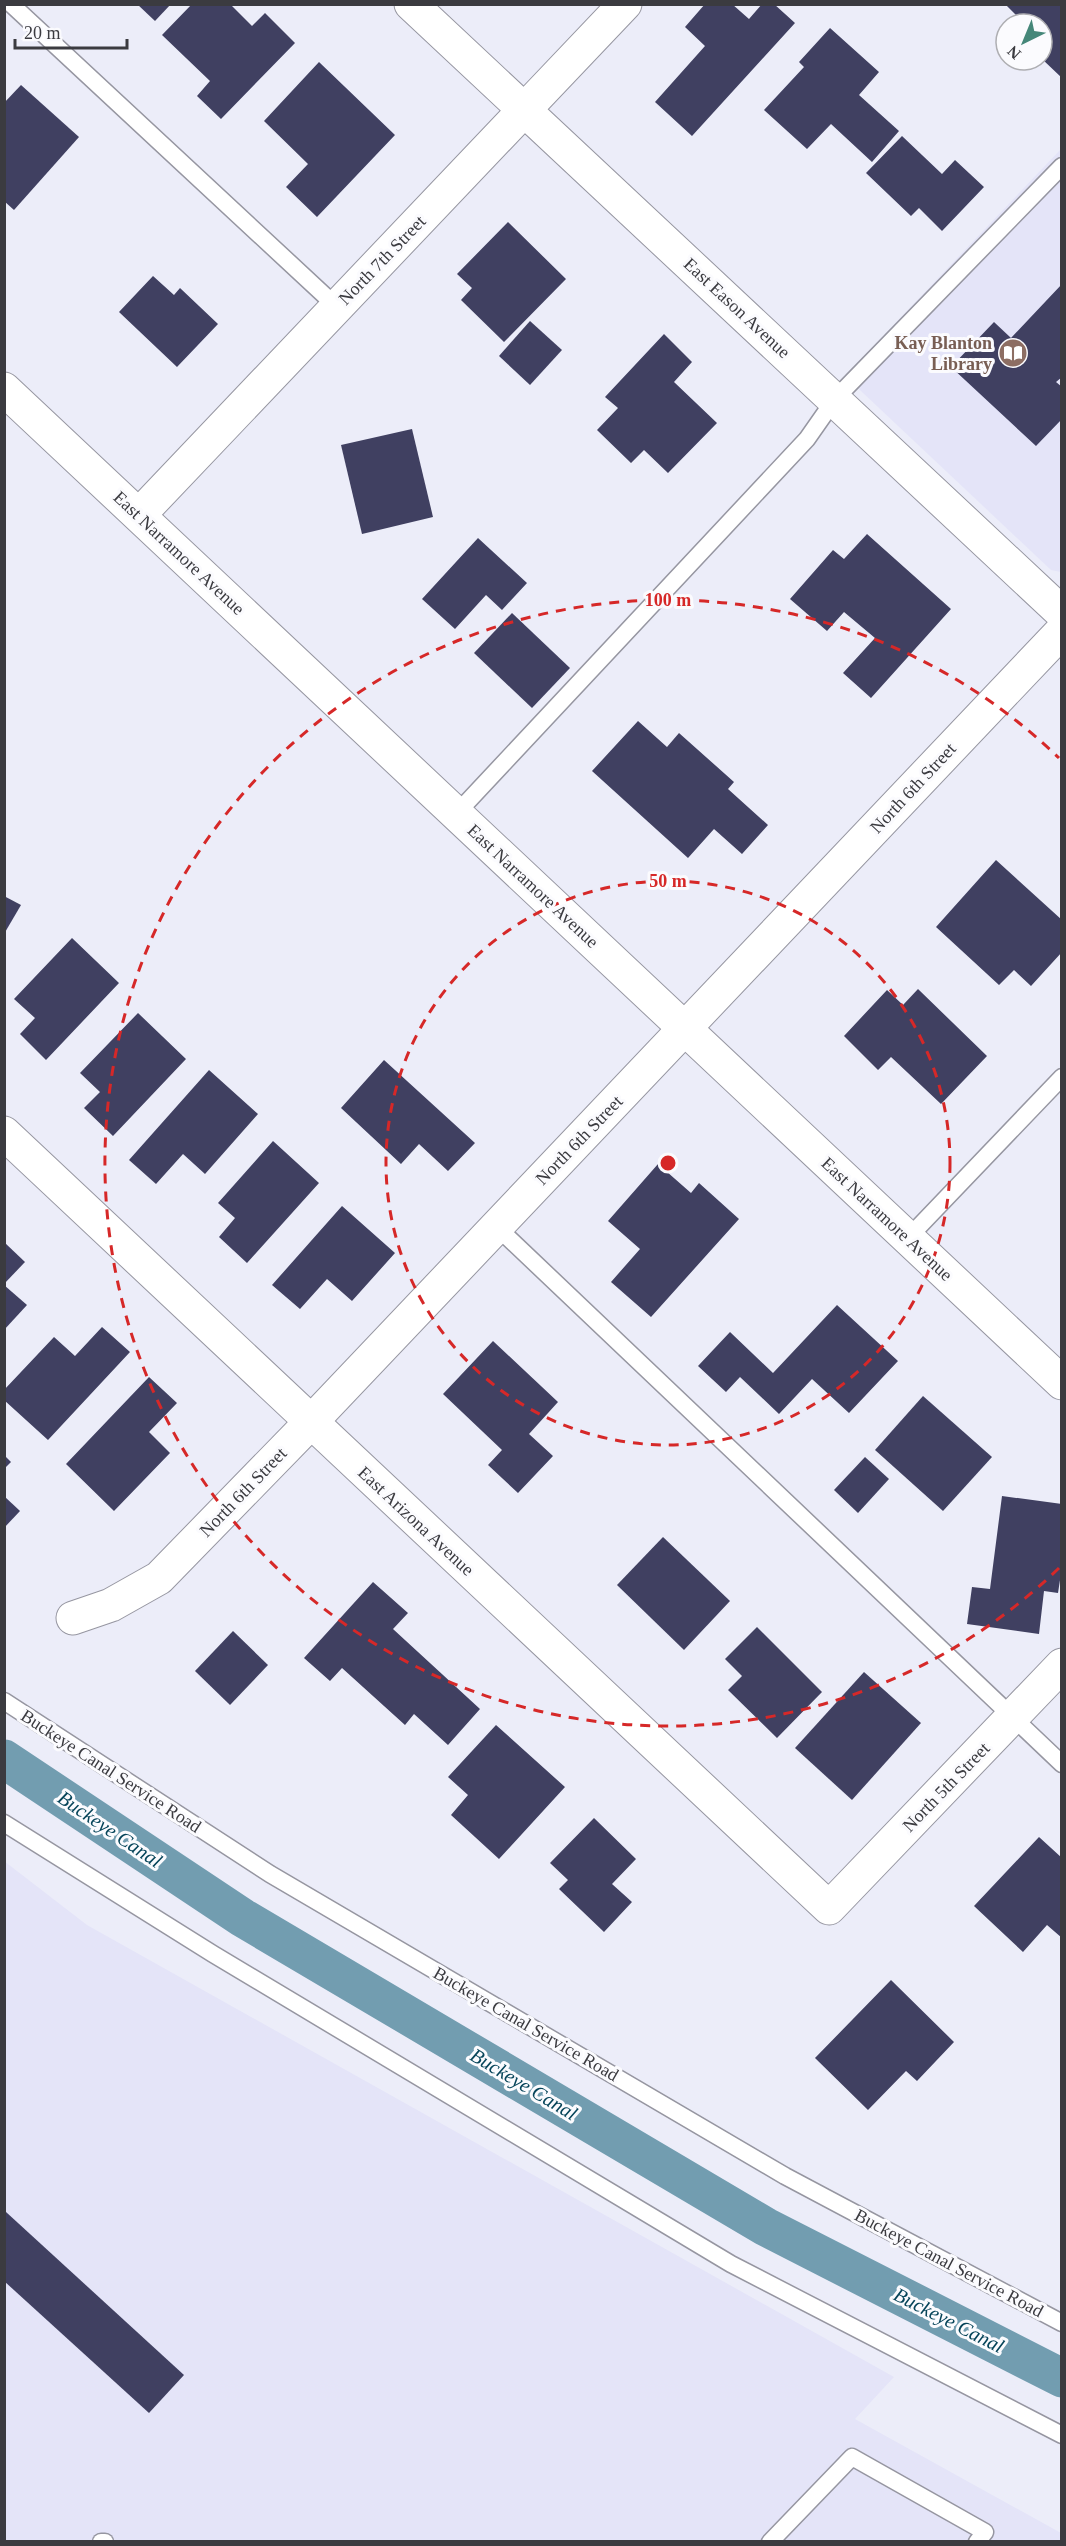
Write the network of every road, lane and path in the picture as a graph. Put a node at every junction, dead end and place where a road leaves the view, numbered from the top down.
1 (11, 4) edge
2 (411, 4) edge
3 (624, 4) edge
4 (524, 110) junction
5 (1062, 166) edge
6 (337, 307) junction
7 (4, 389) edge
8 (835, 399) junction
9 (140, 515) junction
10 (1062, 613) edge
11 (1062, 630) edge
12 (456, 814) junction
13 (686, 1029) junction
14 (1062, 1077) edge
15 (4, 1133) edge
16 (497, 1227) junction
17 (908, 1238) junction
18 (1062, 1383) edge
19 (311, 1422) junction
20 (73, 1618) dead end
21 (1062, 1665) edge
22 (4, 1701) edge
23 (1012, 1717) junction
24 (1062, 1764) edge
25 (4, 1823) edge
26 (829, 1908) joint
27 (1062, 2323) edge
28 (1062, 2435) edge
29 (770, 2541) edge
30 (977, 2541) edge

1 - 6 lane
2 - 4 street, East Eason Avenue
3 - 4 street, North 7th Street
4 - 6 street, North 7th Street
4 - 8 street, East Eason Avenue
5 - 8 lane
6 - 9 street, North 7th Street
7 - 9 street, East Narramore Avenue
8 - 10 street, East Eason Avenue
8 - 12 lane
9 - 12 street, East Narramore Avenue
11 - 13 street, North 6th Street
12 - 13 street, East Narramore Avenue
13 - 16 street, North 6th Street
13 - 17 street, East Narramore Avenue
14 - 17 lane
15 - 19 street, East Arizona Avenue
16 - 19 street, North 6th Street
16 - 23 lane
17 - 18 street, East Narramore Avenue
19 - 20 street, North 6th Street
19 - 26 street, East Arizona Avenue
21 - 23 street, North 5th Street
22 - 27 lane, Buckeye Canal Service Road
23 - 24 lane
23 - 26 street, North 5th Street
25 - 28 lane
29 - 30 lane

